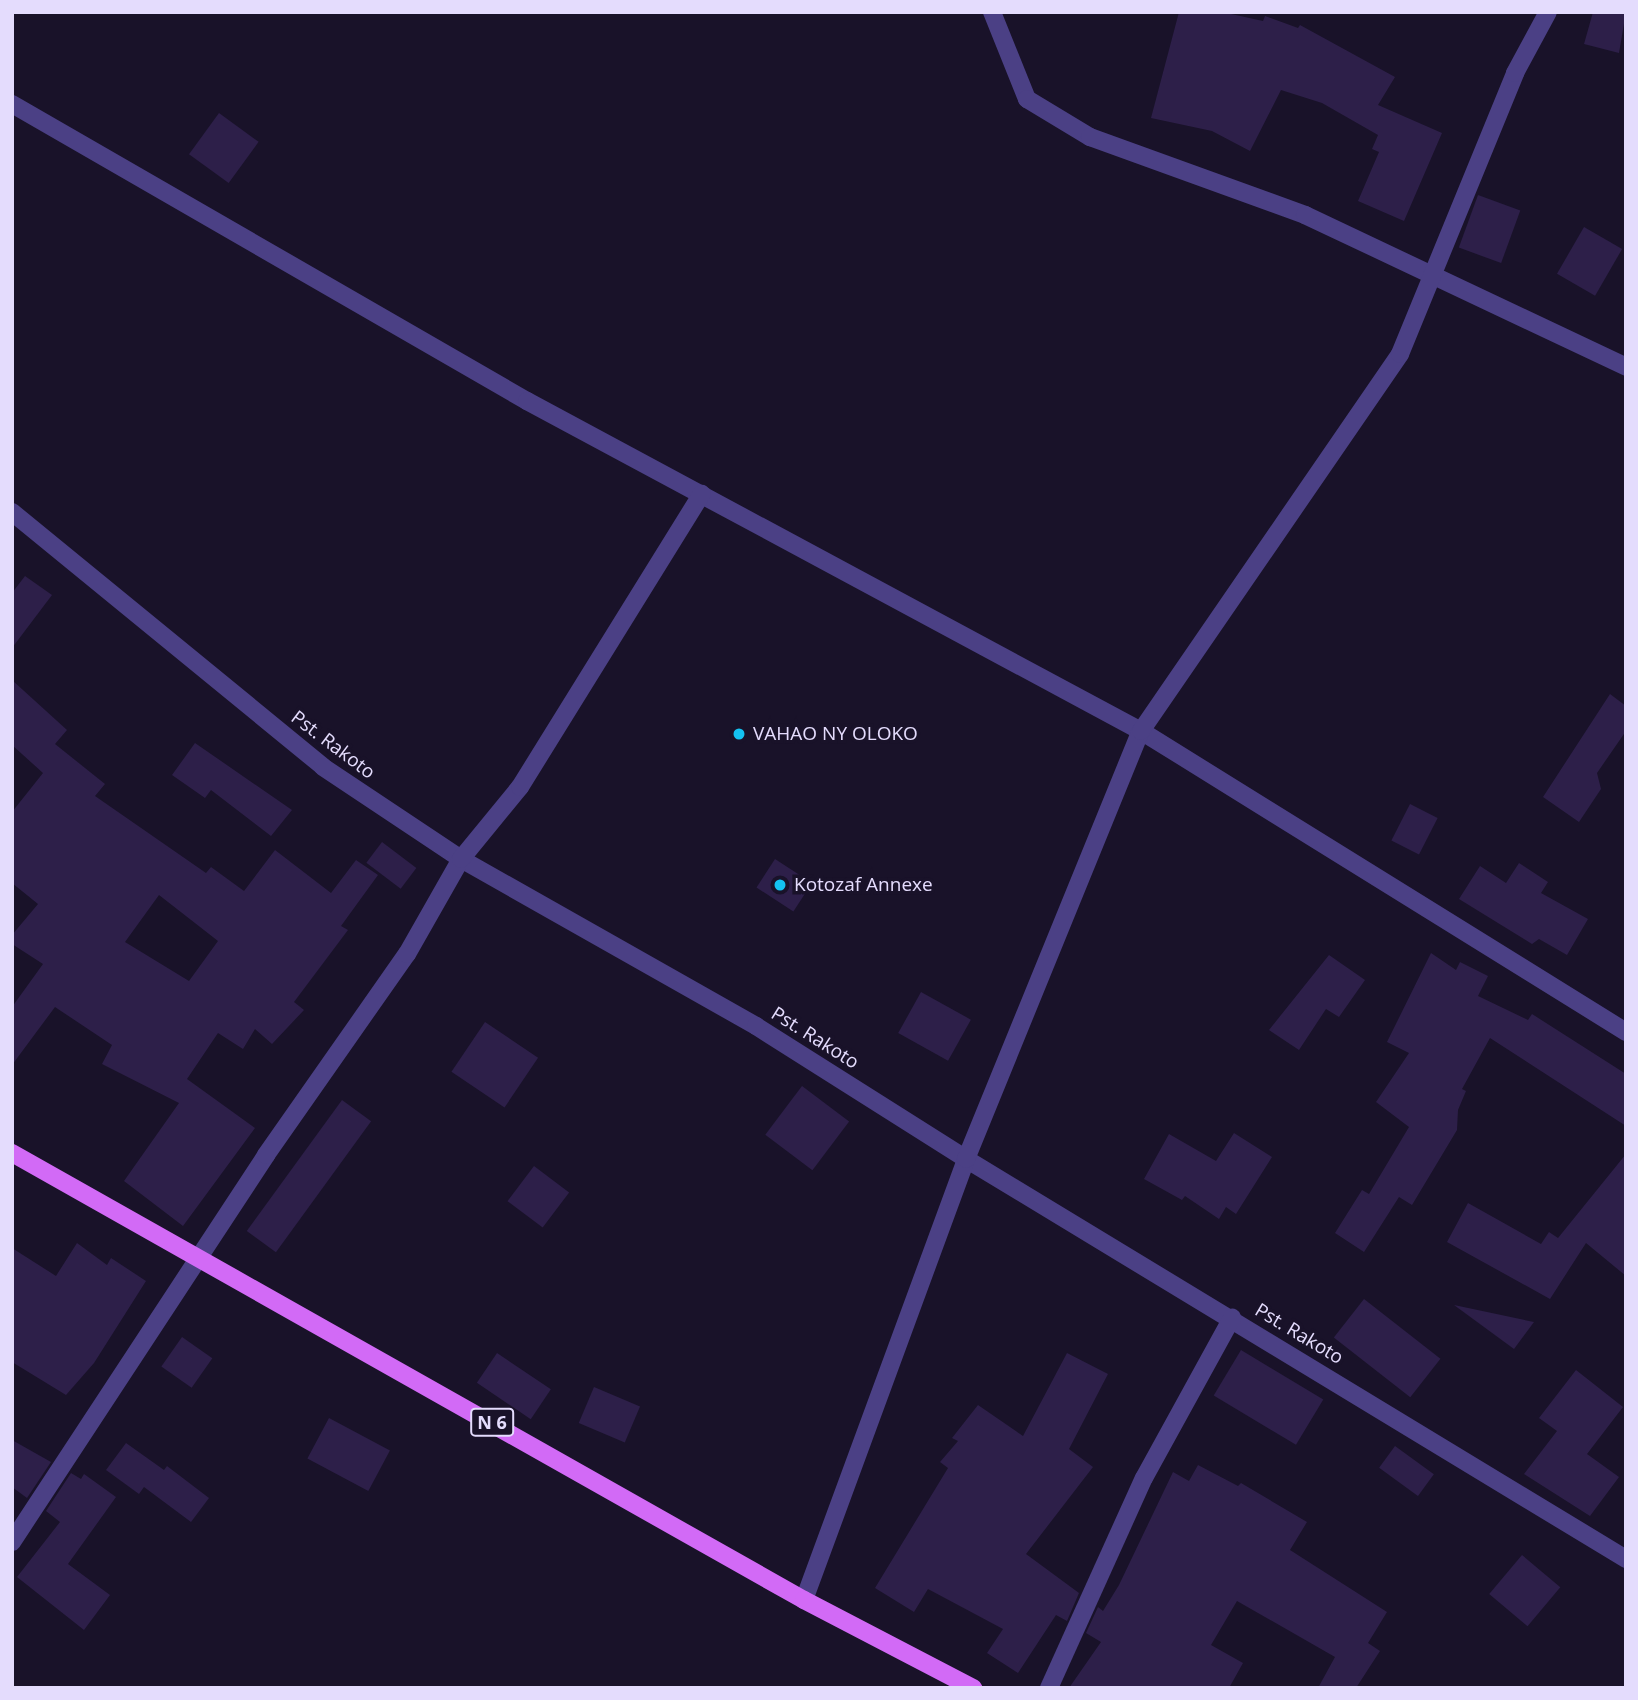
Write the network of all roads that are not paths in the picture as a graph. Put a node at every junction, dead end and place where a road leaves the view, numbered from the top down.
1 (992, 12) edge
2 (1549, 12) edge
3 (12, 104) edge
4 (1430, 273) junction
5 (1626, 367) edge
6 (702, 494) junction
7 (12, 512) edge
8 (1141, 731) junction
9 (461, 859) junction
10 (1626, 1032) edge
11 (12, 1153) edge
12 (966, 1158) junction
13 (201, 1257) junction
14 (1232, 1318) junction
15 (12, 1542) edge
16 (1626, 1559) edge
17 (804, 1600) junction
18 (973, 1688) edge
19 (1049, 1688) edge

1 - 4 street
2 - 4 street
3 - 6 street
4 - 5 street
4 - 8 street
6 - 8 street
6 - 9 street
7 - 9 street, Pst. Rakoto
8 - 10 street
8 - 12 street
9 - 12 street, Pst. Rakoto
9 - 13 street
11 - 13 main road, N 6
12 - 14 street, Pst. Rakoto
12 - 17 street
13 - 15 street
13 - 17 main road, N 6
14 - 16 street, Pst. Rakoto
14 - 19 street
17 - 18 main road, N 6

